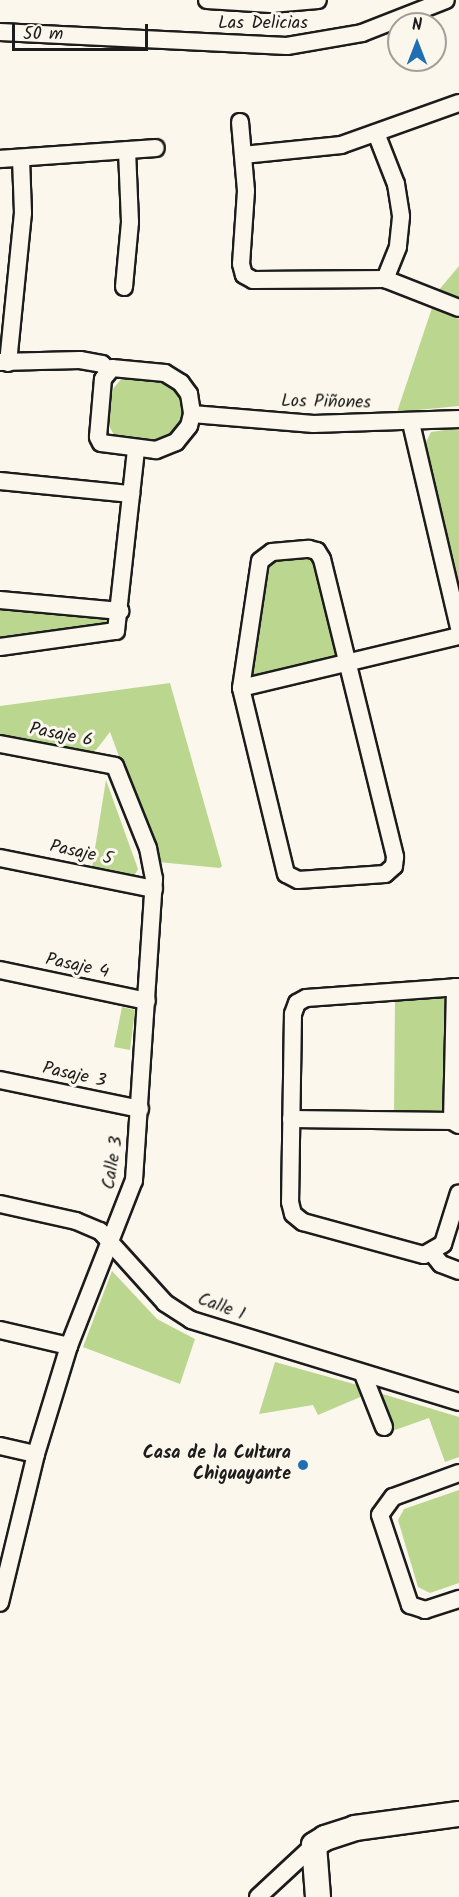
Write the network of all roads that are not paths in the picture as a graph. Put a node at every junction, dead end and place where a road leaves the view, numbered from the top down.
1 (207, 0) edge
2 (318, 0) edge
3 (446, 0) edge
4 (0, 32) edge
5 (459, 103) edge
6 (240, 122) dead end
7 (376, 133) junction
8 (156, 148) dead end
9 (127, 150) junction
10 (243, 155) junction
11 (21, 158) junction
12 (0, 159) edge
13 (385, 279) junction
14 (124, 287) dead end
15 (459, 308) edge
16 (4, 362) edge
17 (108, 370) junction
18 (192, 414) junction
19 (459, 420) edge
20 (411, 423) junction
21 (136, 449) junction
22 (0, 481) edge
23 (131, 494) junction
24 (0, 600) edge
25 (120, 611) junction
26 (459, 627) edge
27 (459, 636) edge
28 (0, 647) edge
29 (347, 663) junction
30 (241, 688) junction
31 (0, 744) edge
32 (115, 766) joint
33 (0, 858) edge
34 (153, 890) junction
35 (0, 970) edge
36 (457, 987) edge
37 (147, 1001) junction
38 (0, 1080) edge
39 (140, 1109) junction
40 (291, 1119) junction
41 (455, 1123) edge
42 (459, 1193) edge
43 (0, 1204) edge
44 (111, 1241) junction
45 (432, 1253) junction
46 (459, 1271) edge
47 (0, 1330) edge
48 (69, 1346) junction
49 (363, 1374) junction
50 (459, 1402) edge
51 (384, 1427) dead end
52 (0, 1446) edge
53 (36, 1454) junction
54 (459, 1473) edge
55 (6, 1554) edge
56 (459, 1599) edge
57 (0, 1603) edge
58 (459, 1814) edge
59 (314, 1845) junction
60 (258, 1897) edge
61 (318, 1897) edge

1 - 2 street
3 - 4 street, Las Delicias
5 - 7 street
6 - 10 street
7 - 10 street
7 - 13 street
8 - 9 street
9 - 11 street
9 - 14 street
10 - 13 street
11 - 12 street
11 - 16 street
13 - 15 street
16 - 17 street
17 - 18 street
17 - 21 street
18 - 20 street, Los Piñones
18 - 21 street
19 - 20 street, Los Piñones
20 - 26 street
21 - 23 street
22 - 23 street
23 - 25 street
24 - 25 street
25 - 28 street
27 - 29 street
29 - 30 street
29 - 30 street
29 - 30 street
31 - 32 street, Pasaje 6
32 - 34 street, Calle 3
33 - 34 street, Pasaje 5
34 - 37 street, Calle 3
35 - 37 street, Pasaje 4
36 - 40 street
36 - 41 street
37 - 39 street, Calle 3
38 - 39 street, Pasaje 3
39 - 44 street, Calle 3
40 - 41 street
40 - 45 street
42 - 45 street
43 - 44 street, Calle 1
44 - 48 street, Calle 3
44 - 49 street, Calle 1
45 - 46 street
47 - 48 street
48 - 53 street, Calle 3
49 - 50 street, Calle 1
49 - 51 street
52 - 53 street
53 - 55 street, Calle 3
54 - 56 street
55 - 57 street, Calle 3
58 - 59 street
59 - 60 street
59 - 61 street

